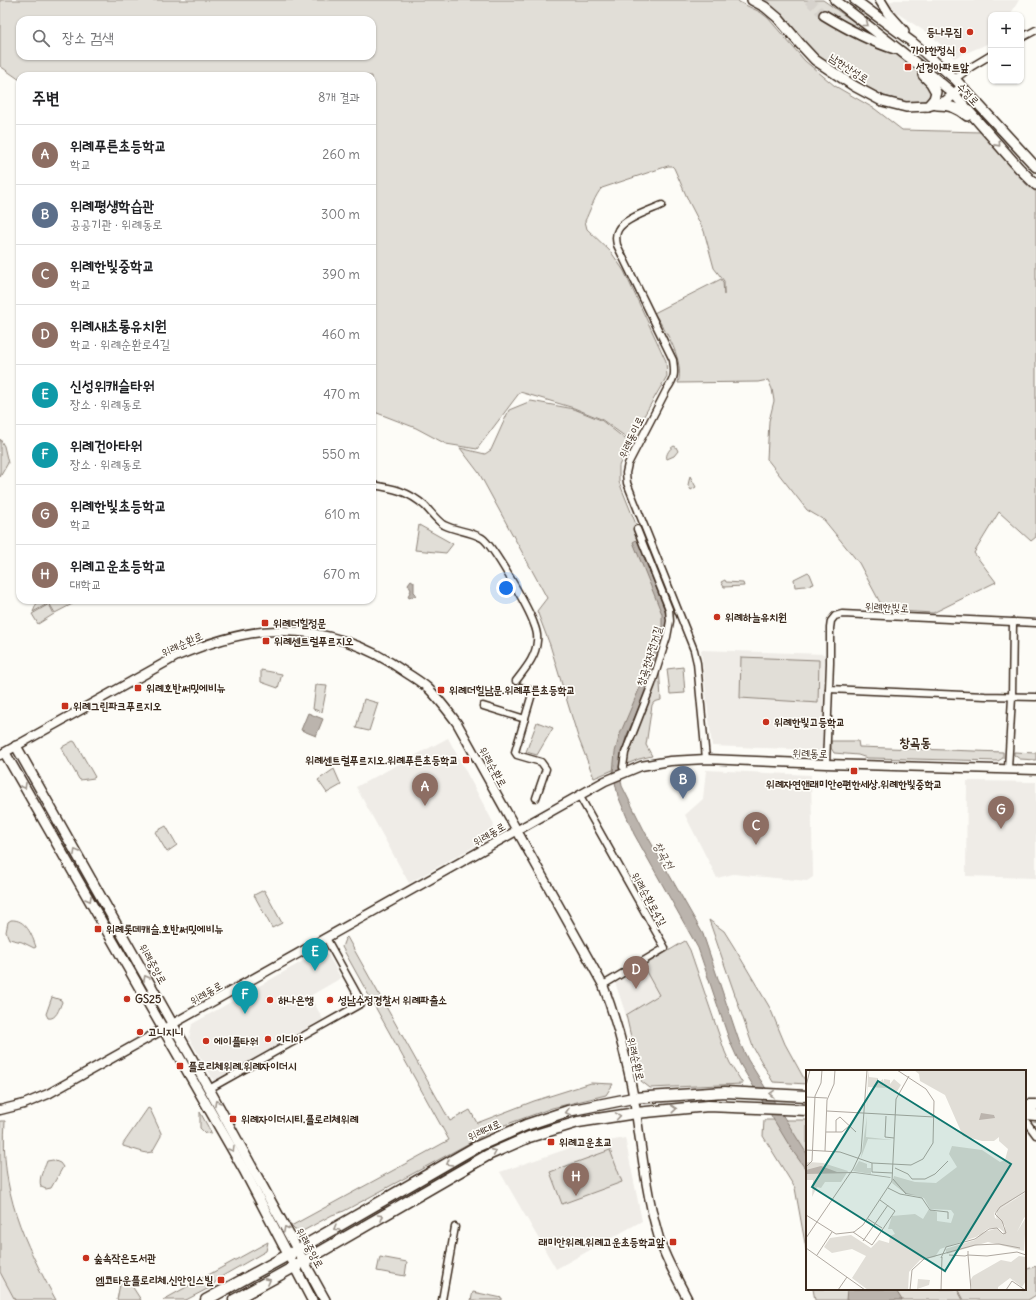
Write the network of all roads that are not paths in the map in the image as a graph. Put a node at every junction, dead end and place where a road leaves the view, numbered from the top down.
1 (752, 0) edge
2 (835, 0) edge
3 (855, 0) edge
4 (880, 0) edge
5 (824, 15) tunnel mouth
6 (1036, 30) edge
7 (1024, 36) edge
8 (912, 42) junction
9 (902, 52) junction
10 (988, 57) edge
11 (913, 61) junction
12 (955, 79) junction
13 (962, 87) junction
14 (950, 91) junction
15 (928, 106) junction
16 (983, 127) junction
17 (1036, 167) edge
18 (1036, 185) edge
19 (662, 206) dead end
20 (376, 486) edge
21 (637, 529) dead end
22 (1013, 622) junction
23 (1036, 623) edge
24 (516, 681) dead end
25 (520, 687) dead end
26 (829, 689) junction
27 (1012, 697) junction
28 (1036, 697) edge
29 (483, 706) dead end
30 (525, 719) junction
31 (16, 746) junction
32 (2, 754) edge
33 (706, 759) junction
34 (826, 764) junction
35 (623, 767) dead end
36 (1008, 769) junction
37 (1036, 770) edge
38 (579, 796) junction
39 (536, 798) dead end
40 (516, 831) junction
41 (326, 938) junction
42 (603, 985) junction
43 (172, 1024) junction
44 (164, 1030) junction
45 (209, 1089) junction
46 (806, 1096) edge
47 (633, 1098) junction
48 (1026, 1104) edge
49 (1036, 1105) edge
50 (0, 1110) edge
51 (806, 1110) edge
52 (636, 1113) junction
53 (1026, 1114) edge
54 (1036, 1115) edge
55 (1026, 1121) edge
56 (1036, 1135) edge
57 (455, 1227) dead end
58 (293, 1252) junction
59 (299, 1264) junction
60 (206, 1300) edge
61 (234, 1300) edge
62 (312, 1300) edge
63 (325, 1300) edge
64 (442, 1300) edge
65 (688, 1300) edge

1 - 15 main road, 남한산성로
2 -> 9 main road, 수정로
3 - 8 main road, 수정로
4 - 8 main road
5 - 9 main road
6 - 7 street
8 - 12 main road, 수정로
9 - 11 main road, 수정로
10 - 12 street
11 - 14 main road, 수정로
11 - 15 main road
12 - 13 main road, 수정로
12 - 14 main road
13 - 14 main road
13 - 17 main road, 수정로
14 - 15 main road, 남한산성로
14 - 16 main road, 수정로
15 - 16 main road
16 -> 18 main road, 수정로
19 - 33 street, 위례동이로
20 - 24 street
21 - 35 street, 창곡천자전거길
22 - 23 street, 위례한빛로
22 - 26 street, 위례한빛로
22 - 27 street
25 - 30 street
26 - 27 street
26 - 34 street, 위례한빛로
27 - 28 street
27 - 36 street
29 - 30 street
30 - 39 street
31 - 32 street, 위례순환로
31 - 40 street, 위례순환로
43 -> 31 main road, 위례중앙로
32 -> 44 main road, 위례중앙로
33 - 34 street, 위례동로
33 - 38 street, 위례동로
34 - 36 street, 위례동로
36 - 37 street, 위례동로
38 - 40 street, 위례동로
38 - 42 street, 위례순환로4길
40 - 41 street, 위례동로
40 - 42 street, 위례순환로
41 - 43 street, 위례동로
41 - 45 street
42 - 47 street, 위례순환로
43 - 44 street, 위례동로
43 - 45 main road, 위례중앙로
44 - 50 street, 위례동로
44 -> 58 main road, 위례중앙로
58 -> 45 main road, 위례중앙로
46 -> 47 main road, 위례대로
47 - 52 street, 위례순환로
47 -> 58 main road, 위례대로
48 - 49 main road
52 -> 51 main road
59 -> 52 main road
52 - 65 street, 위례순환로
53 - 54 main road
55 - 56 street
57 - 64 street
58 - 59 main road, 위례중앙로
58 - 60 main road, 위례대로
61 -> 59 main road
59 - 62 main road, 위례중앙로
59 - 63 main road, 위례중앙로

